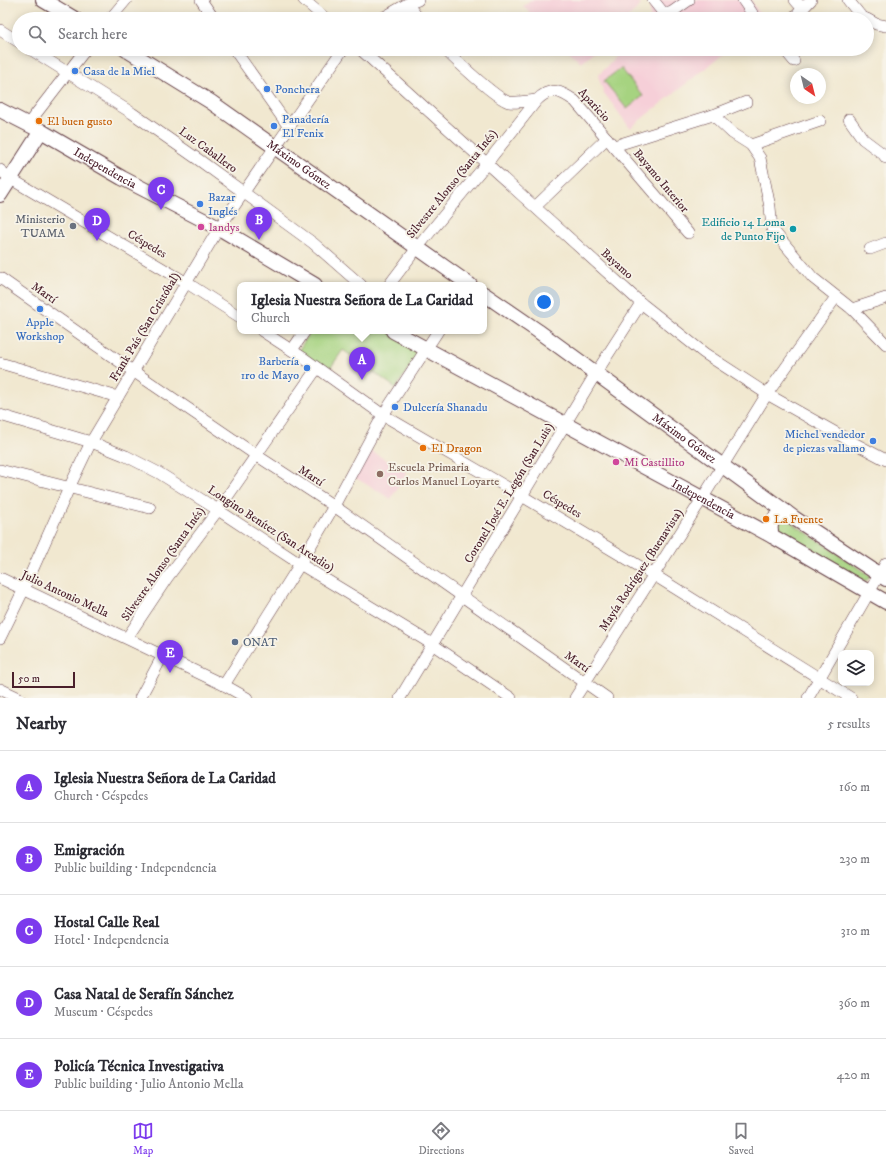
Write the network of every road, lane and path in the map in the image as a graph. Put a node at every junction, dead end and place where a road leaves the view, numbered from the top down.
1 (43, 0) edge
2 (126, 0) edge
3 (201, 0) edge
4 (304, 0) edge
5 (418, 0) edge
6 (653, 0) edge
7 (689, 0) edge
8 (743, 0) edge
9 (795, 0) edge
10 (811, 0) edge
11 (848, 0) edge
12 (407, 4) junction
13 (803, 9) junction
14 (63, 12) edge
15 (116, 12) edge
16 (209, 12) edge
17 (318, 12) edge
18 (393, 12) edge
19 (413, 12) edge
20 (664, 12) edge
21 (672, 12) edge
22 (751, 12) edge
23 (800, 12) edge
24 (858, 12) edge
25 (874, 23) edge
26 (886, 26) edge
27 (0, 30) edge
28 (12, 38) edge
29 (41, 56) edge
30 (80, 56) edge
31 (136, 56) edge
32 (239, 56) edge
33 (338, 56) edge
34 (368, 56) edge
35 (451, 56) edge
36 (790, 56) edge
37 (794, 61) dead end
38 (67, 73) junction
39 (537, 100) junction
40 (746, 102) dead end
41 (0, 110) edge
42 (713, 115) junction
43 (849, 119) dead end
44 (820, 121) dead end
45 (35, 127) junction
46 (289, 127) junction
47 (610, 142) junction
48 (751, 145) junction
49 (275, 148) junction
50 (885, 155) edge
51 (487, 163) junction
52 (0, 170) edge
53 (11, 178) junction
54 (244, 193) junction
55 (0, 195) edge
56 (535, 207) junction
57 (219, 228) junction
58 (688, 233) dead end
59 (886, 243) edge
60 (417, 248) junction
61 (870, 249) dead end
62 (0, 278) edge
63 (310, 282) edge
64 (358, 282) edge
65 (391, 282) edge
66 (466, 282) edge
67 (187, 283) junction
68 (487, 296) edge
69 (836, 297) junction
70 (886, 298) edge
71 (641, 303) junction
72 (852, 309) junction
73 (237, 315) edge
74 (267, 334) edge
75 (303, 334) edge
76 (398, 334) edge
77 (436, 334) edge
78 (886, 344) edge
79 (426, 349) junction
80 (292, 350) junction
81 (0, 363) edge
82 (317, 368) junction
83 (134, 372) junction
84 (596, 373) junction
85 (767, 394) junction
86 (118, 397) junction
87 (0, 415) edge
88 (383, 416) junction
89 (565, 425) junction
90 (91, 442) junction
91 (256, 455) junction
92 (886, 460) edge
93 (723, 466) junction
94 (0, 470) edge
95 (69, 488) junction
96 (522, 496) junction
97 (702, 499) junction
98 (334, 506) junction
99 (150, 508) dead end
100 (218, 510) junction
101 (786, 512) junction
102 (772, 536) junction
103 (886, 563) edge
104 (300, 564) junction
105 (654, 575) junction
106 (882, 577) edge
107 (0, 578) edge
108 (24, 589) junction
109 (870, 593) junction
110 (462, 596) junction
111 (886, 602) edge
112 (0, 638) edge
113 (127, 638) junction
114 (432, 644) junction
115 (163, 655) junction
116 (819, 678) junction
117 (584, 683) junction
118 (224, 685) junction
119 (0, 689) edge
120 (19, 698) edge
121 (140, 698) edge
122 (247, 698) edge
123 (400, 698) edge
124 (511, 698) edge
125 (575, 698) edge
126 (607, 698) edge
127 (808, 698) edge
128 (851, 698) edge

1 - 14 main road
2 - 15 street
3 - 16 street
4 - 17 street
5 - 12 street
6 - 20 street
7 - 21 street
8 - 22 street
9 - 13 street
10 - 13 street
11 - 24 street
12 - 18 street
12 - 19 street
13 - 23 street
25 - 26 street
27 - 28 street
29 - 38 street, Luz Caballero
30 - 38 street
31 - 49 main road, Máximo Gómez
32 - 46 street
33 - 46 street, Frank País (San Cristóbal)
34 - 51 street, Bayamo
35 - 39 street, Aparicio
36 - 37 street
38 - 45 street
38 - 54 street, Luz Caballero
39 - 47 street, Aparicio
39 - 51 street, Silvestre Alonso (Santa Inés)
40 - 42 street
41 - 45 main road, Independencia
42 - 47 street
42 - 48 street
43 - 50 street
44 - 48 street
45 - 53 main road
45 - 57 main road, Independencia
46 - 49 street, Frank País (San Cristóbal)
47 - 56 street
47 - 58 street, Bayamo Interior
48 - 69 street
49 - 54 street, Frank País (San Cristóbal)
49 - 60 main road, Máximo Gómez
51 - 56 street, Bayamo
51 - 60 street, Silvestre Alonso (Santa Inés)
52 - 53 street, Céspedes
53 - 55 main road
53 - 67 street, Céspedes
54 - 57 street, Frank País (San Cristóbal)
54 - 64 street, Luz Caballero
56 - 71 street, Bayamo
57 - 63 main road, Independencia
57 - 67 street, Frank País (San Cristóbal)
59 - 61 street
60 - 65 street, Silvestre Alonso (Santa Inés)
60 - 66 main road, Máximo Gómez
62 - 83 street, Martí
67 - 73 street, Céspedes
67 - 83 street, Frank País (San Cristóbal)
68 - 84 main road, Máximo Gómez
69 - 72 street
69 - 85 street, Mayía Rodríguez (Buenavista)
70 - 72 street
71 - 84 street, Coronel José E. Legón (San Luis)
71 - 85 street, Bayamo
72 - 78 street
74 - 80 street, Céspedes
75 - 80 street
76 - 79 main road, Independencia
77 - 79 street
79 - 88 street
79 - 89 main road, Independencia
80 - 82 street, Céspedes
81 - 86 street
82 - 88 street, Céspedes
82 - 91 street, Silvestre Alonso (Santa Inés)
83 - 86 street, Frank País (San Cristóbal)
83 - 91 street, Martí
84 - 89 street, Coronel José E. Legón (San Luis)
84 - 93 main road, Máximo Gómez
85 - 92 street, Bayamo
85 - 93 street, Mayía Rodríguez (Buenavista)
86 - 90 street, Frank País (San Cristóbal)
87 - 90 street, Longino Benítez (San Arcadio)
88 - 96 street, Céspedes
88 - 98 street
89 - 96 street, Coronel José E. Legón (San Luis)
89 - 97 main road, Independencia
90 - 95 street, Frank País (San Cristóbal)
90 - 100 street, Longino Benítez (San Arcadio)
91 - 98 street, Martí
91 - 100 street, Silvestre Alonso (Santa Inés)
93 - 97 street, Mayía Rodríguez (Buenavista)
93 - 101 main road, Máximo Gómez
94 - 95 street
95 - 99 street
95 - 108 street, Frank País (San Cristóbal)
96 - 105 street, Céspedes
96 - 110 street, Coronel José E. Legón (San Luis)
97 - 102 main road, Independencia
97 - 105 street, Mayía Rodríguez (Buenavista)
98 - 104 street
98 - 110 street, Martí
100 - 104 street, Longino Benítez (San Arcadio)
100 - 113 street, Silvestre Alonso (Santa Inés)
101 - 102 main road
101 - 106 main road, Máximo Gómez
102 - 109 main road, Independencia
103 - 106 street
104 - 114 street, Longino Benítez (San Arcadio)
104 - 118 street
105 - 116 street, Céspedes
105 - 117 street, Mayía Rodríguez (Buenavista)
106 - 109 street
107 - 108 street, Julio Antonio Mella
108 - 112 street, Frank País (San Cristóbal)
108 - 113 street, Julio Antonio Mella
109 - 111 main road, Independencia
109 - 116 street
110 - 114 street, Coronel José E. Legón (San Luis)
110 - 117 street, Martí
113 - 115 street, Julio Antonio Mella
114 - 123 street, Coronel José E. Legón (San Luis)
114 - 124 street, Longino Benítez (San Arcadio)
115 - 118 street, Julio Antonio Mella
115 - 121 street
116 - 127 street
116 - 128 street, Céspedes
117 - 125 street, Mayía Rodríguez (Buenavista)
117 - 126 street, Martí
118 - 122 street, Julio Antonio Mella
119 - 120 street

